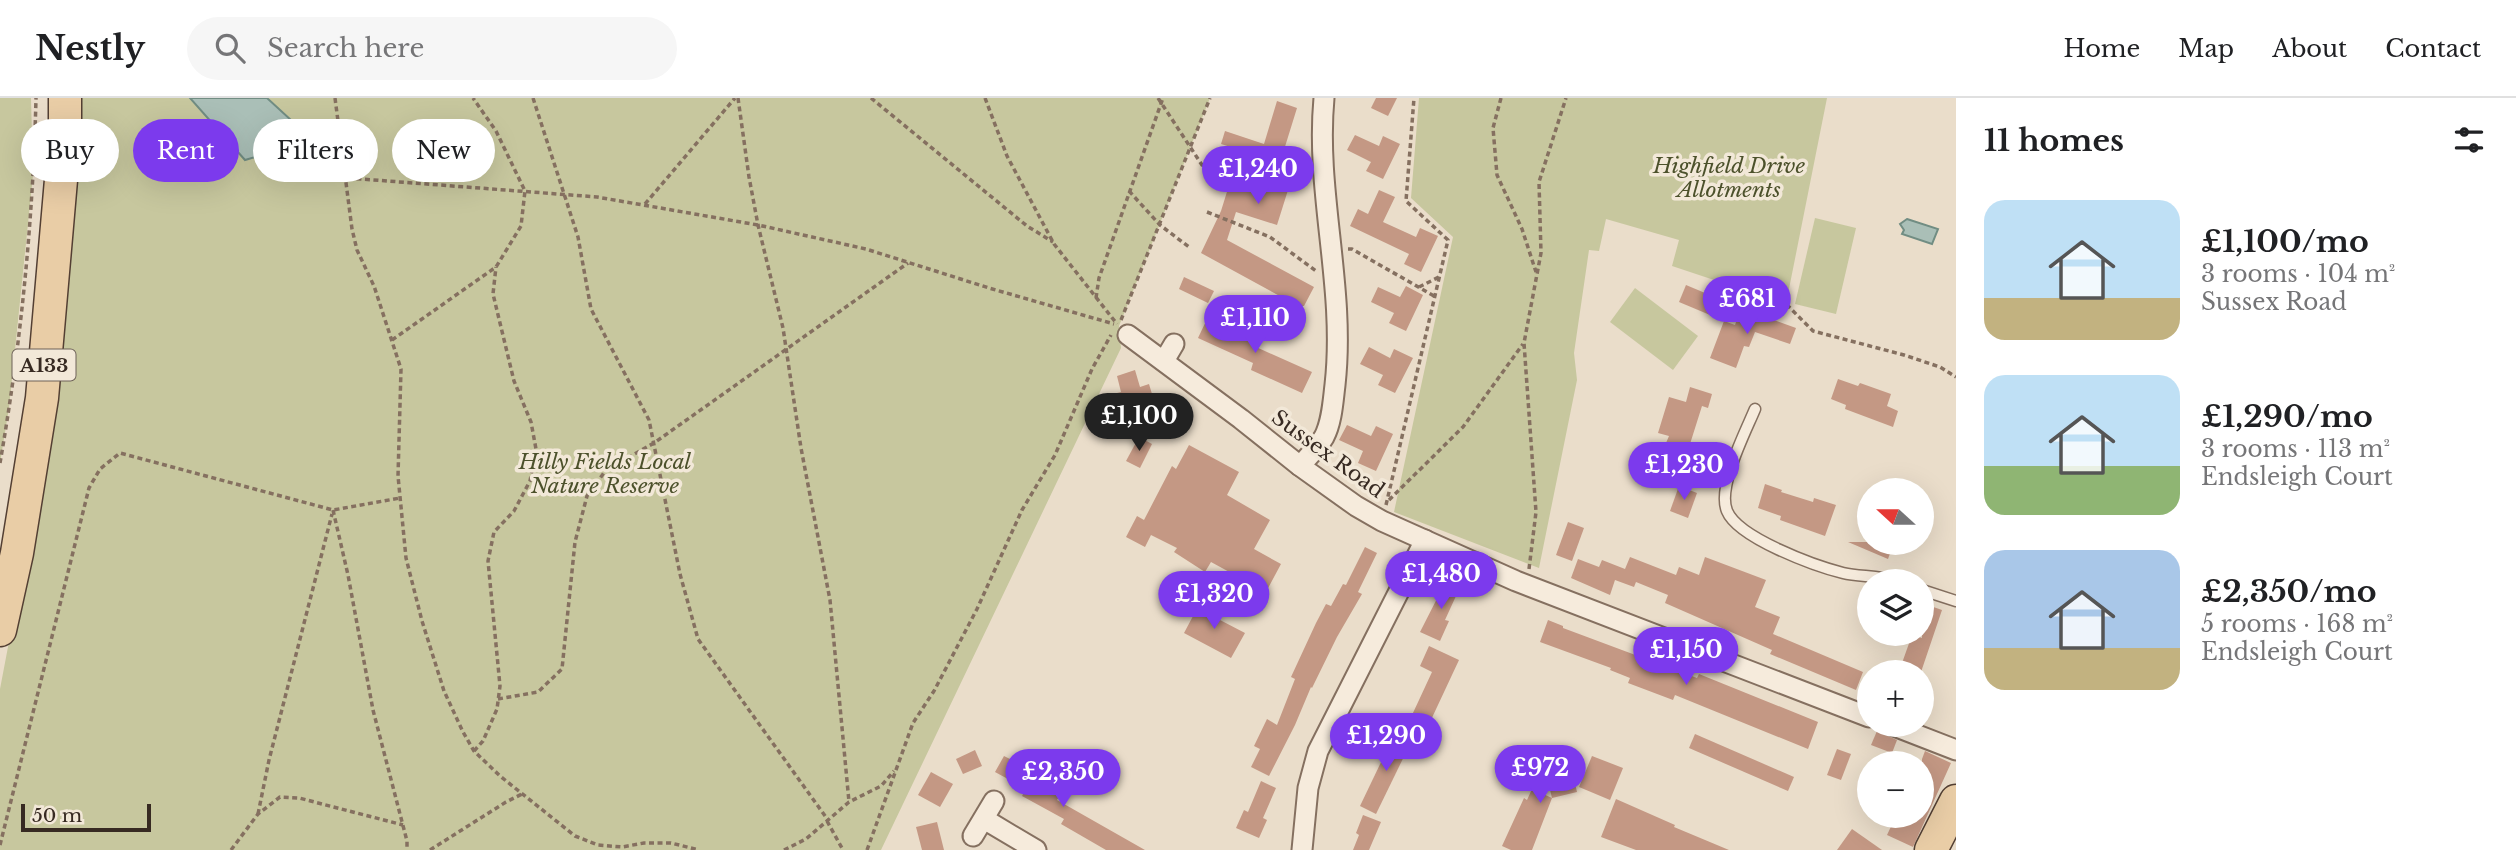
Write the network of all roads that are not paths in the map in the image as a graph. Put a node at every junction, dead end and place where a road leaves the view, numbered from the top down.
1 (65, 98) edge
2 (1324, 98) edge
3 (1124, 330) road end
4 (1755, 410) dead end
5 (1300, 466) junction
6 (1425, 540) junction
7 (1857, 574) edge
8 (1934, 594) edge
9 (1956, 601) edge
10 (0, 630) edge
11 (1857, 712) edge
12 (1922, 737) edge
13 (1956, 750) edge
14 (994, 801) dead end
15 (1956, 801) edge
16 (984, 819) junction
17 (973, 836) dead end
18 (1943, 844) edge
19 (1037, 850) edge
20 (1302, 850) edge

1 - 10 main road, A133
2 - 5 street
3 - 5 street, Sussex Road
4 - 7 lane
5 - 6 street, Sussex Road
6 - 11 street, Sussex Road
6 - 20 street
8 - 9 lane
12 - 13 street
14 - 16 street
15 - 18 main road
16 - 17 street
16 - 19 street

